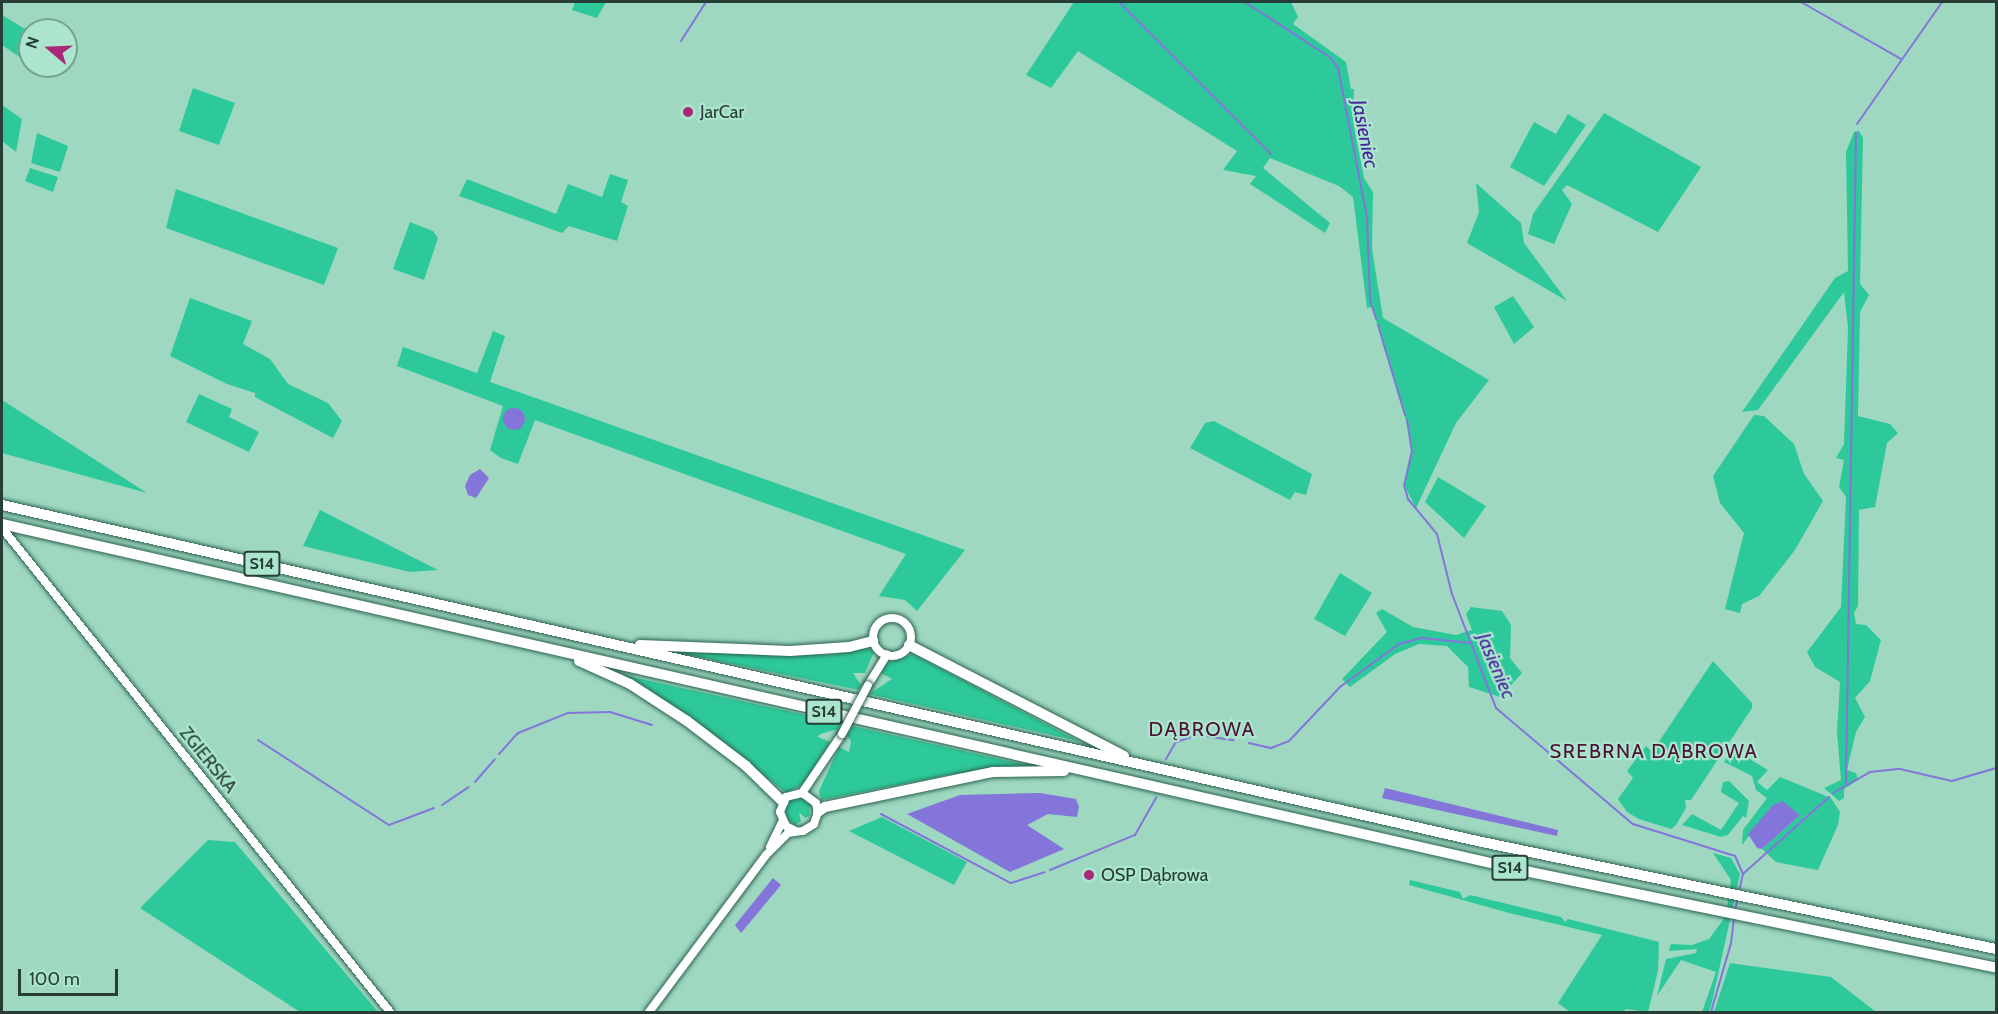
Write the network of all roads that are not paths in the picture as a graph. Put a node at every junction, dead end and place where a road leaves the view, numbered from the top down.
1 (2, 505) edge
2 (2, 526) edge
3 (607, 643) junction
4 (909, 645) junction
5 (875, 646) junction
6 (554, 651) junction
7 (887, 656) junction
8 (873, 676) junction
9 (1146, 766) junction
10 (822, 769) junction
11 (1094, 773) junction
12 (802, 793) junction
13 (813, 800) junction
14 (783, 802) junction
15 (818, 812) junction
16 (782, 822) junction
17 (796, 831) junction
18 (766, 855) junction
19 (1996, 949) edge
20 (1996, 968) edge
21 (390, 1012) edge
22 (649, 1012) edge

1 - 3 highway, S14
2 - 6 highway, S14
2 - 21 main road, ZGIERSKA
3 - 5 highway
3 - 9 highway, S14
4 - 5 main road
4 - 7 main road
4 - 9 highway
5 - 7 main road
5 - 8 main road
6 - 11 highway, S14
6 - 14 highway
7 - 8 main road
8 - 10 main road, bridge
9 - 19 highway, S14
10 - 12 main road
10 - 13 main road
11 - 15 highway
11 - 20 highway, S14
12 - 13 main road
12 - 14 main road
13 - 15 main road
14 - 16 main road
15 - 17 main road
16 - 17 main road
16 - 18 main road
17 - 18 main road
18 - 22 main road

